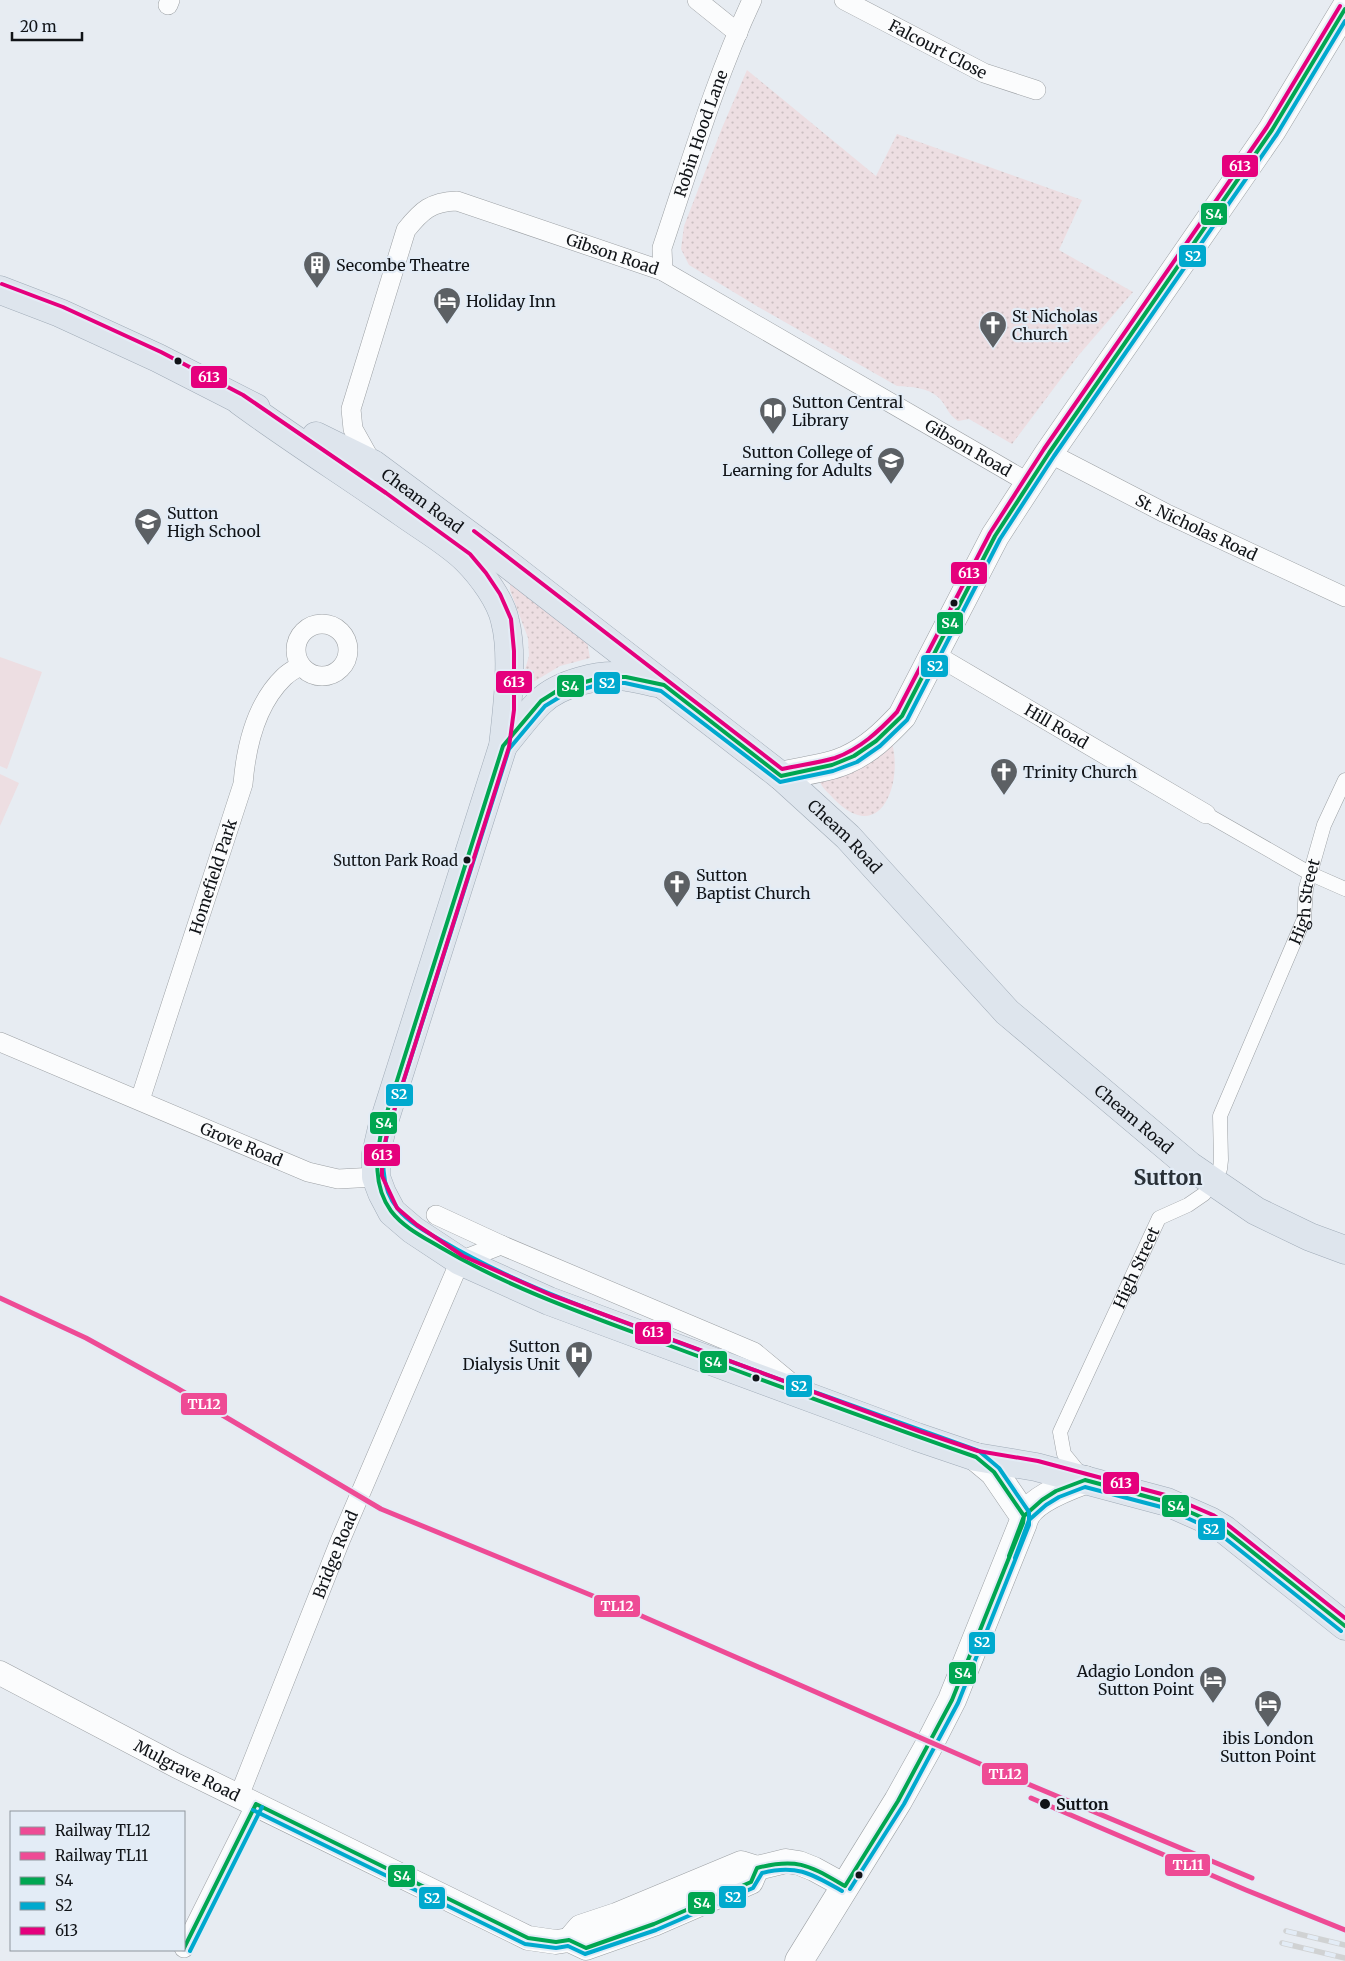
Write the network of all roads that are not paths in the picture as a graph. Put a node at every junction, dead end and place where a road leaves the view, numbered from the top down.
1 (697, 0) edge
2 (752, 0) edge
3 (844, 0) edge
4 (1345, 9) edge
5 (738, 33) junction
6 (1036, 90) dead end
7 (663, 271) junction
8 (0, 290) edge
9 (240, 401) junction
10 (1049, 453) junction
11 (373, 464) junction
12 (1029, 483) junction
13 (1345, 598) edge
14 (934, 654) junction
15 (300, 666) dead end
16 (664, 685) junction
17 (502, 746) junction
18 (781, 776) junction
19 (1345, 780) edge
20 (1206, 814) joint
21 (1311, 874) junction
22 (1345, 889) edge
23 (0, 1042) edge
24 (140, 1100) junction
25 (376, 1177) junction
26 (1212, 1183) junction
27 (436, 1215) dead end
28 (502, 1245) junction
29 (1345, 1250) edge
30 (460, 1260) junction
31 (677, 1319) junction
32 (648, 1338) junction
33 (810, 1398) junction
34 (976, 1457) junction
35 (1085, 1480) junction
36 (1024, 1516) junction
37 (1345, 1626) edge
38 (0, 1673) edge
39 (247, 1800) junction
40 (845, 1886) junction
41 (185, 1944) edge
42 (801, 1958) edge

1 - 5 street
2 - 5 street, Robin Hood Lane
3 - 6 street, Falcourt Close
4 - 10 main road
5 - 7 street, Robin Hood Lane
7 - 11 street, Gibson Road
7 - 12 street, Gibson Road
8 - 9 highway, Cheam Road
9 - 11 highway, Cheam Road
9 - 17 highway, Cheam Road
10 - 12 main road
10 - 13 street, St. Nicholas Road
11 - 16 highway, Cheam Road
12 - 14 main road
14 - 18 main road
14 - 20 street, Hill Road
15 - 24 street, Homefield Park
16 - 17 highway
16 - 18 highway, Cheam Road
17 - 25 highway
18 - 26 highway, Cheam Road
19 - 21 street, High Street
20 - 21 street, Hill Road
21 - 22 street, Hill Road
21 - 26 street, High Street
23 - 24 street, Grove Road
24 - 25 street, Grove Road
25 - 30 highway
26 - 29 highway, Cheam Road
26 - 35 street, High Street
27 - 28 street
28 - 30 street
28 - 31 street
30 - 32 highway
30 - 39 street, Bridge Road
31 - 32 street
31 - 33 street
32 - 33 highway
33 - 34 highway
34 - 35 highway
34 - 36 main road
35 - 36 main road
35 - 37 highway
36 - 40 main road
38 - 39 street, Mulgrave Road
39 - 40 street, Mulgrave Road
39 - 41 street, Bridge Road
40 - 42 main road

